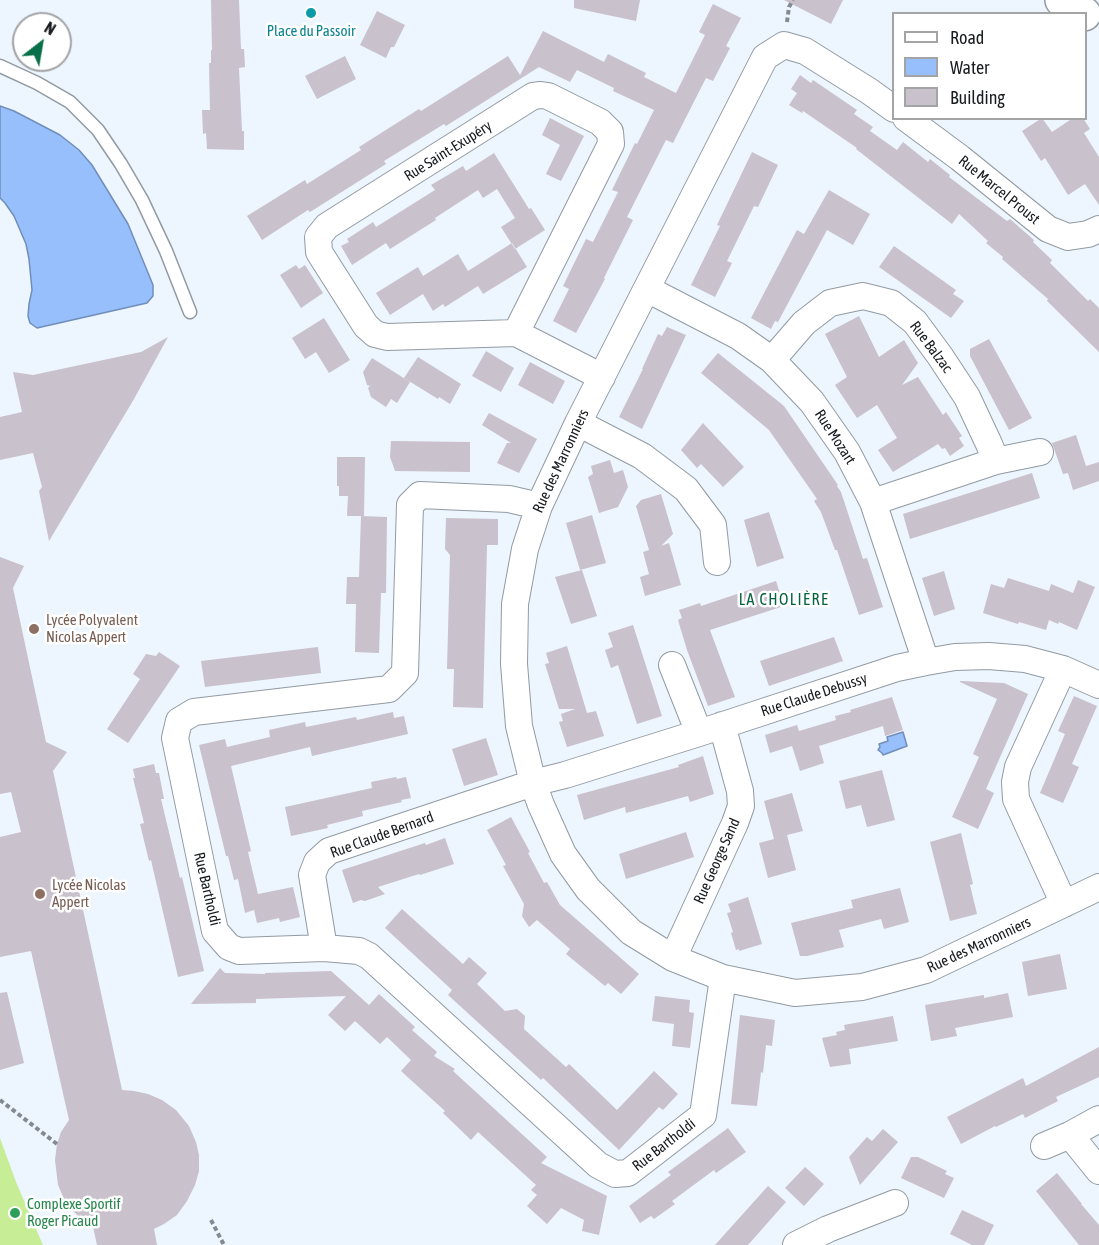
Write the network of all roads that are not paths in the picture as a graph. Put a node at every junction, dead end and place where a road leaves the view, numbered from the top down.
1 (1062, 0) edge
2 (1082, 12) edge
3 (0, 66) edge
4 (892, 108) edge
5 (909, 120) edge
6 (1099, 229) edge
7 (647, 289) junction
8 (190, 312) dead end
9 (516, 333) junction
10 (772, 360) junction
11 (602, 377) junction
12 (578, 423) junction
13 (1040, 452) dead end
14 (996, 462) junction
15 (873, 502) junction
16 (538, 506) junction
17 (717, 562) dead end
18 (926, 662) junction
19 (672, 665) dead end
20 (1063, 669) junction
21 (1099, 685) edge
22 (710, 729) junction
23 (533, 783) junction
24 (1099, 887) edge
25 (1064, 904) junction
26 (324, 948) junction
27 (673, 958) junction
28 (723, 978) junction
29 (1099, 1119) edge
30 (1070, 1135) junction
31 (1044, 1146) dead end
32 (1099, 1171) edge
33 (895, 1203) dead end
34 (832, 1237) edge
35 (796, 1245) edge

1 - 2 street
3 - 8 lane
4 - 7 street, Rue des Marronniers
5 - 6 street, Rue Marcel Proust
7 - 10 street, Rue Mozart
7 - 11 street, Rue des Marronniers
9 - 9 street, Rue Saint-Exupéry
9 - 11 street, Rue Saint-Exupéry
10 - 14 street, Rue Balzac
10 - 15 street, Rue Mozart
11 - 12 street, Rue des Marronniers
12 - 16 street, Rue des Marronniers
12 - 17 street
13 - 14 street
14 - 15 street
15 - 18 street, Rue Mozart
16 - 23 street, Rue des Marronniers
16 - 26 street, Rue Bartholdi
18 - 20 street, Rue Claude Debussy
18 - 22 street, Rue Claude Debussy
19 - 22 street, Rue George Sand
20 - 21 street, Rue Claude Debussy
20 - 25 street
22 - 23 street, Rue Claude Debussy
22 - 27 street, Rue George Sand
23 - 26 street, Rue Claude Bernard
23 - 27 street, Rue des Marronniers
24 - 25 street, Rue des Marronniers
25 - 28 street, Rue des Marronniers
26 - 28 street, Rue Bartholdi
27 - 28 street, Rue des Marronniers
29 - 30 street
30 - 31 street
30 - 32 street
33 - 34 street
34 - 35 street

